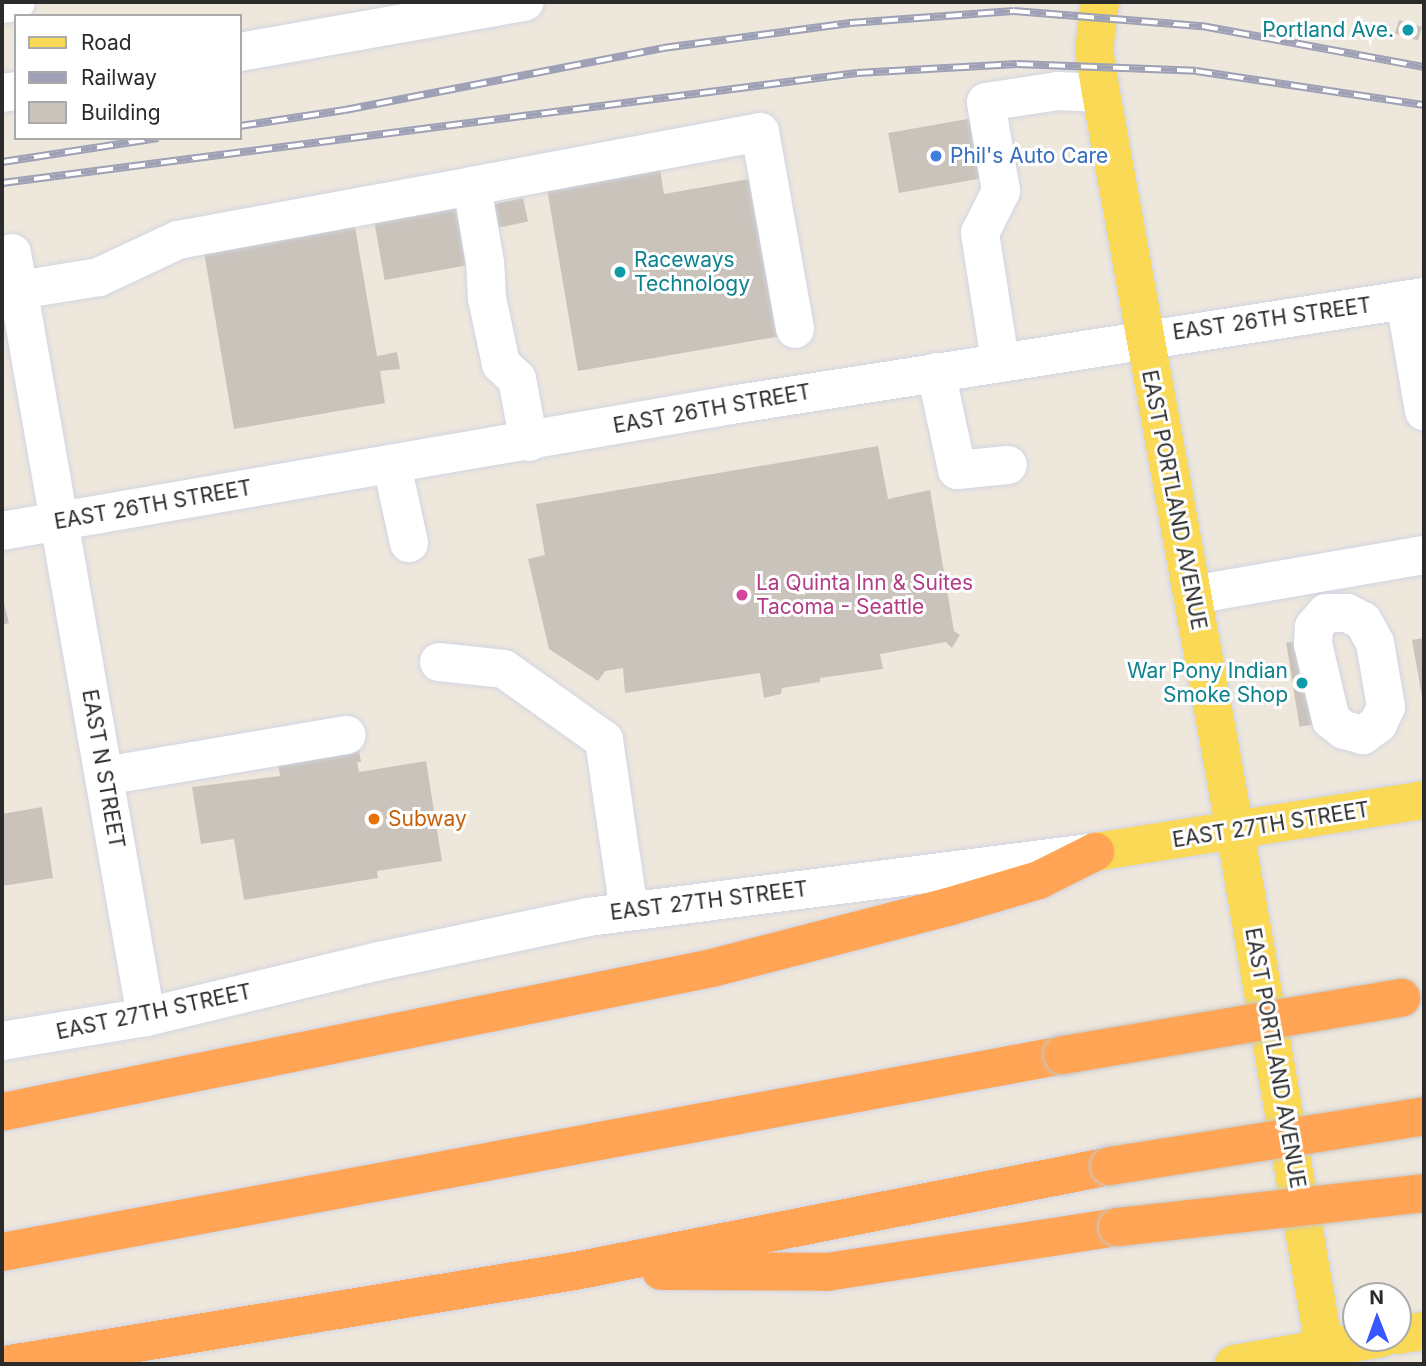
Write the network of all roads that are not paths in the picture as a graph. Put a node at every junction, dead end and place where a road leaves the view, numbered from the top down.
1 (16, 2) edge
2 (525, 2) edge
3 (1072, 2) edge
4 (1100, 2) edge
5 (1111, 2) edge
6 (2, 4) edge
7 (1094, 50) junction
8 (242, 52) edge
9 (1101, 93) junction
10 (472, 186) junction
11 (12, 253) dead end
12 (19, 290) junction
13 (1415, 298) edge
14 (795, 329) dead end
15 (1144, 338) junction
16 (1000, 361) junction
17 (936, 372) junction
18 (1424, 411) edge
19 (529, 442) junction
20 (392, 465) junction
21 (1008, 465) dead end
22 (59, 521) junction
23 (2, 531) edge
24 (409, 543) dead end
25 (1424, 555) edge
26 (1308, 575) junction
27 (1192, 595) junction
28 (1325, 613) dead end
29 (439, 662) dead end
30 (347, 735) dead end
31 (104, 776) junction
32 (1424, 800) edge
33 (1235, 831) junction
34 (1095, 852) junction
35 (629, 911) junction
36 (1417, 996) edge
37 (146, 1017) junction
38 (2, 1041) edge
39 (2, 1112) edge
40 (1424, 1116) edge
41 (1424, 1193) edge
42 (2, 1252) edge
43 (575, 1271) junction
44 (1326, 1356) edge
45 (10, 1364) edge
46 (1234, 1364) edge

1 - 6 street
2 - 8 street
3 - 7 main road, EAST PORTLAND AVENUE
4 - 7 main road, EAST PORTLAND AVENUE
5 - 7 street
7 - 9 main road, EAST PORTLAND AVENUE
9 - 15 main road, EAST PORTLAND AVENUE
9 - 16 street
10 - 12 street
10 - 14 street
10 - 19 street
11 - 12 street, EAST N STREET
12 - 22 street, EAST N STREET
13 - 15 street, EAST 26TH STREET
13 - 18 street
15 - 16 street, EAST 26TH STREET
15 - 27 main road, EAST PORTLAND AVENUE
16 - 17 street, EAST 26TH STREET
17 - 19 street, EAST 26TH STREET
17 - 21 street
19 - 20 street, EAST 26TH STREET
20 - 22 street, EAST 26TH STREET
20 - 24 street
22 - 23 street, EAST 26TH STREET
22 - 31 street, EAST N STREET
25 - 26 street
26 - 27 street
26 - 28 street
27 - 33 main road, EAST PORTLAND AVENUE
29 - 35 street
30 - 31 street
31 - 37 street, EAST N STREET
32 - 33 main road, EAST 27TH STREET
33 - 34 main road, EAST 27TH STREET
33 - 44 main road, EAST PORTLAND AVENUE
34 - 35 street, EAST 27TH STREET
34 - 39 highway
35 - 37 street, EAST 27TH STREET
36 - 42 highway, bridge
37 - 38 street, EAST 27TH STREET
40 - 43 highway, bridge
41 - 43 highway, bridge
43 - 45 highway
44 - 46 main road

